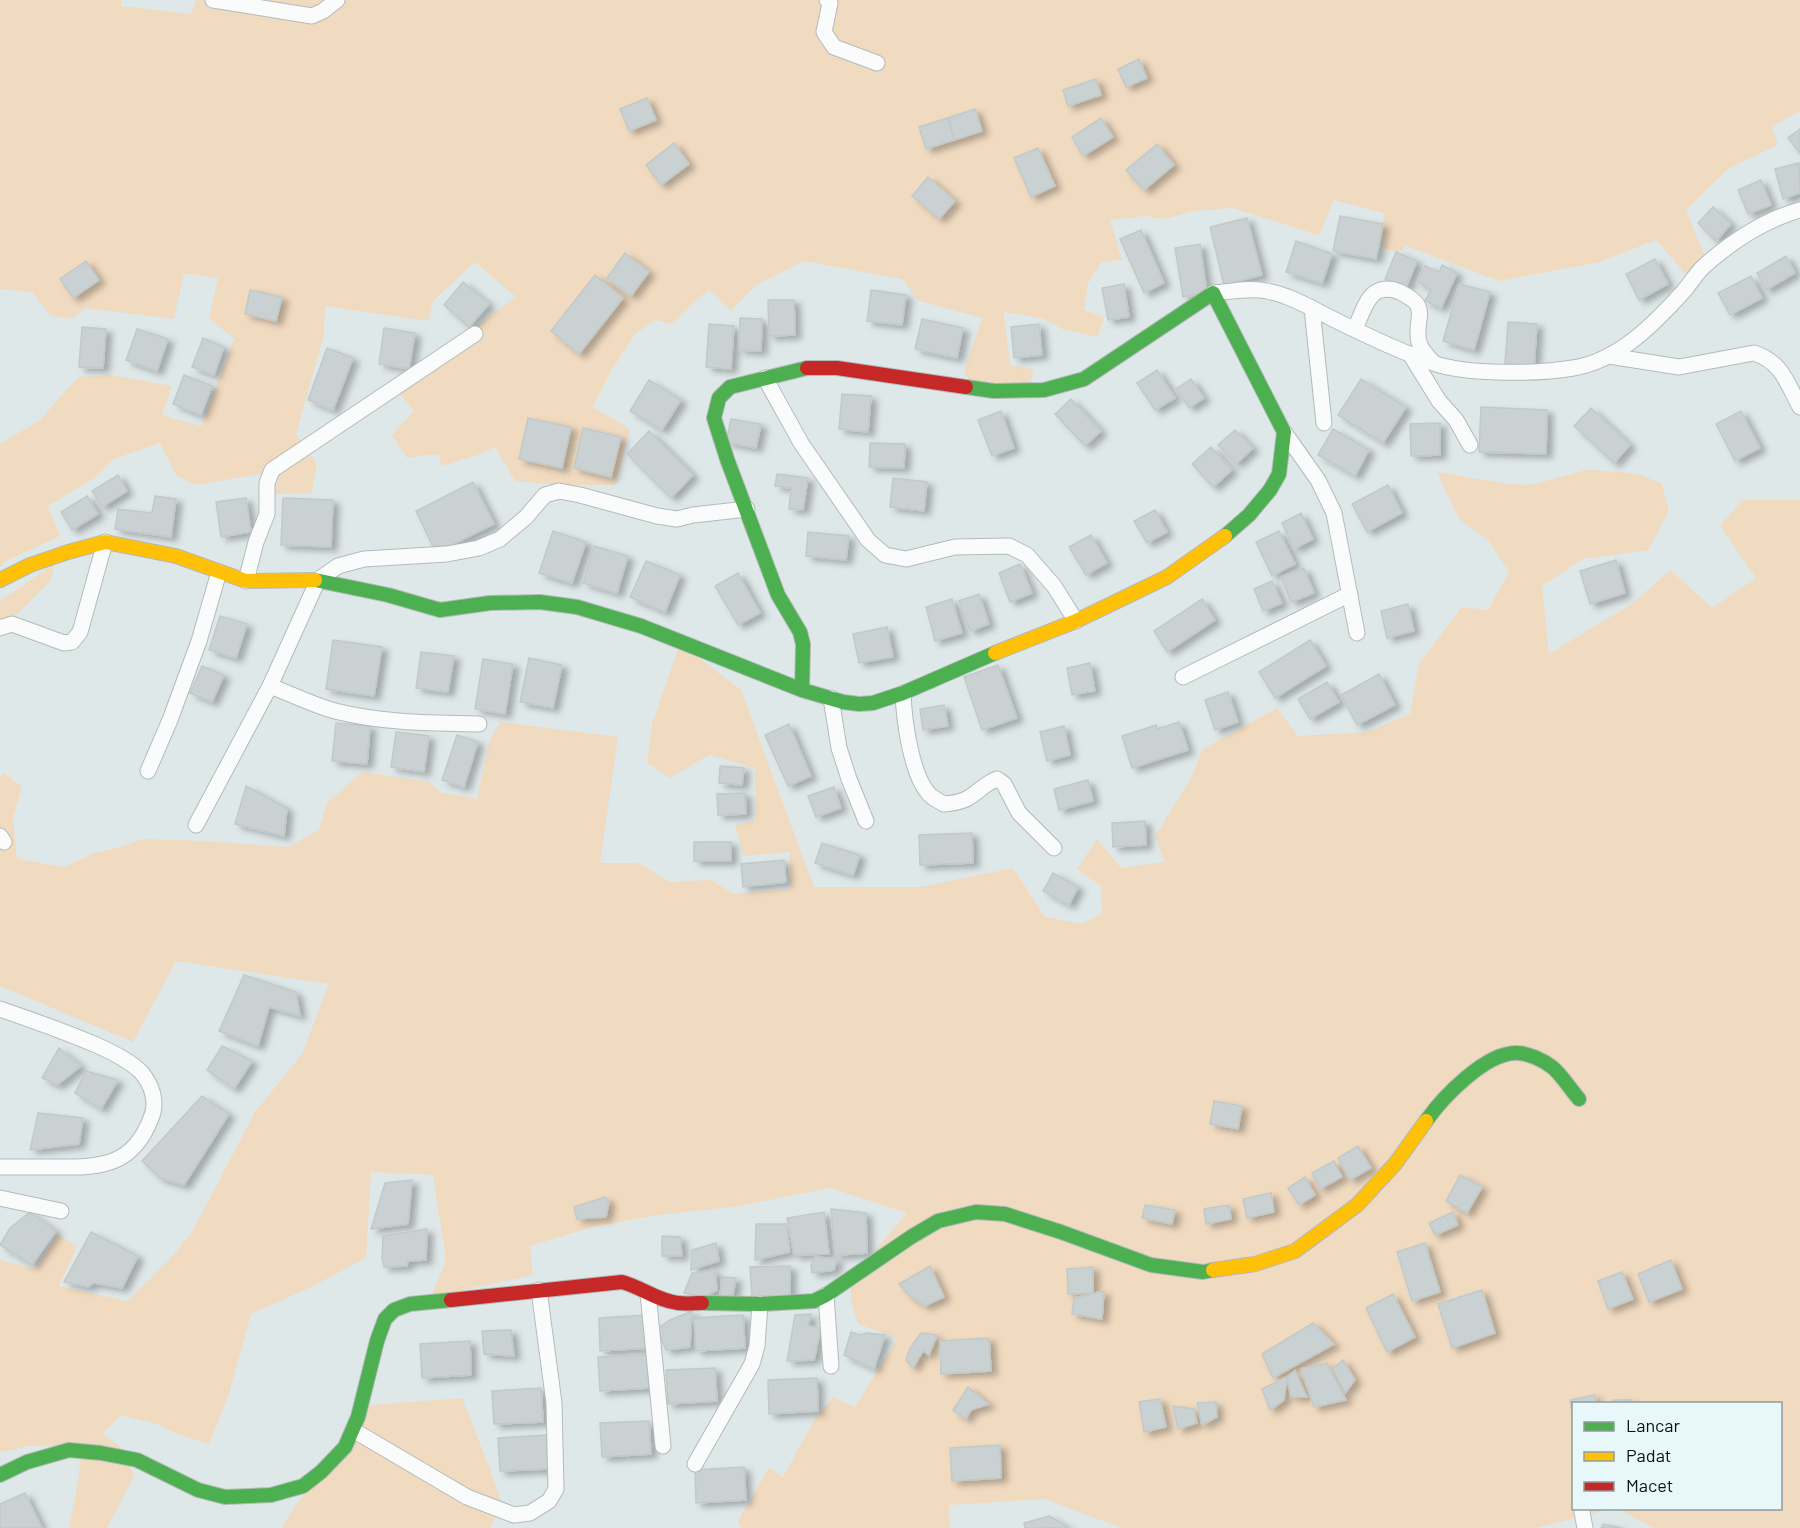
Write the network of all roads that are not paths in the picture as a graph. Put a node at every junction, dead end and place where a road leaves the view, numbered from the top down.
1 (213, 0) edge
2 (337, 0) edge
3 (827, 0) edge
4 (877, 63) dead end
5 (1800, 210) edge
6 (1213, 293) junction
7 (1312, 308) junction
8 (1355, 329) junction
9 (475, 334) dead end
10 (1410, 354) junction
11 (1609, 356) junction
12 (1435, 364) junction
13 (765, 378) junction
14 (1800, 407) edge
15 (1324, 423) dead end
16 (1284, 432) junction
17 (1470, 445) dead end
18 (747, 509) junction
19 (105, 543) junction
20 (219, 572) junction
21 (0, 580) edge
22 (318, 580) junction
23 (246, 581) junction
24 (1350, 594) junction
25 (1076, 621) junction
26 (0, 628) edge
27 (1357, 633) dead end
28 (1183, 677) dead end
29 (270, 686) junction
30 (802, 690) junction
31 (903, 693) junction
32 (831, 698) junction
33 (479, 724) dead end
34 (148, 771) dead end
35 (866, 821) dead end
36 (196, 825) dead end
37 (1054, 848) dead end
38 (0, 1009) edge
39 (1579, 1099) dead end
40 (0, 1167) edge
41 (0, 1198) edge
42 (61, 1211) dead end
43 (539, 1290) junction
44 (648, 1293) junction
45 (826, 1295) junction
46 (760, 1304) junction
47 (831, 1366) dead end
48 (353, 1431) junction
49 (663, 1446) dead end
50 (695, 1464) dead end
51 (0, 1474) edge
52 (1582, 1512) dead end
53 (1585, 1528) edge

1 - 2 street
3 - 4 street
5 - 11 street
6 - 7 street
6 - 13 street
6 - 16 street
7 - 8 street
7 - 15 street
8 - 10 street
8 - 12 street
9 - 23 street
10 - 12 street
10 - 17 street
11 - 12 street
11 - 14 street
13 - 18 street
13 - 25 street
16 - 24 street
16 - 25 street
18 - 22 street
18 - 30 street
19 - 20 street
19 - 21 street
19 - 26 street
20 - 23 street
20 - 34 street
22 - 23 street
22 - 29 street
22 - 30 street
24 - 27 street
24 - 28 street
25 - 31 street
29 - 33 street
29 - 36 street
30 - 32 street
31 - 32 street
31 - 37 street
32 - 35 street
38 - 40 street
39 - 45 street
41 - 42 street
43 - 44 street
43 - 48 street
43 - 48 street
44 - 46 street
44 - 49 street
45 - 46 street
45 - 47 street
46 - 50 street
48 - 51 street
52 - 53 street

